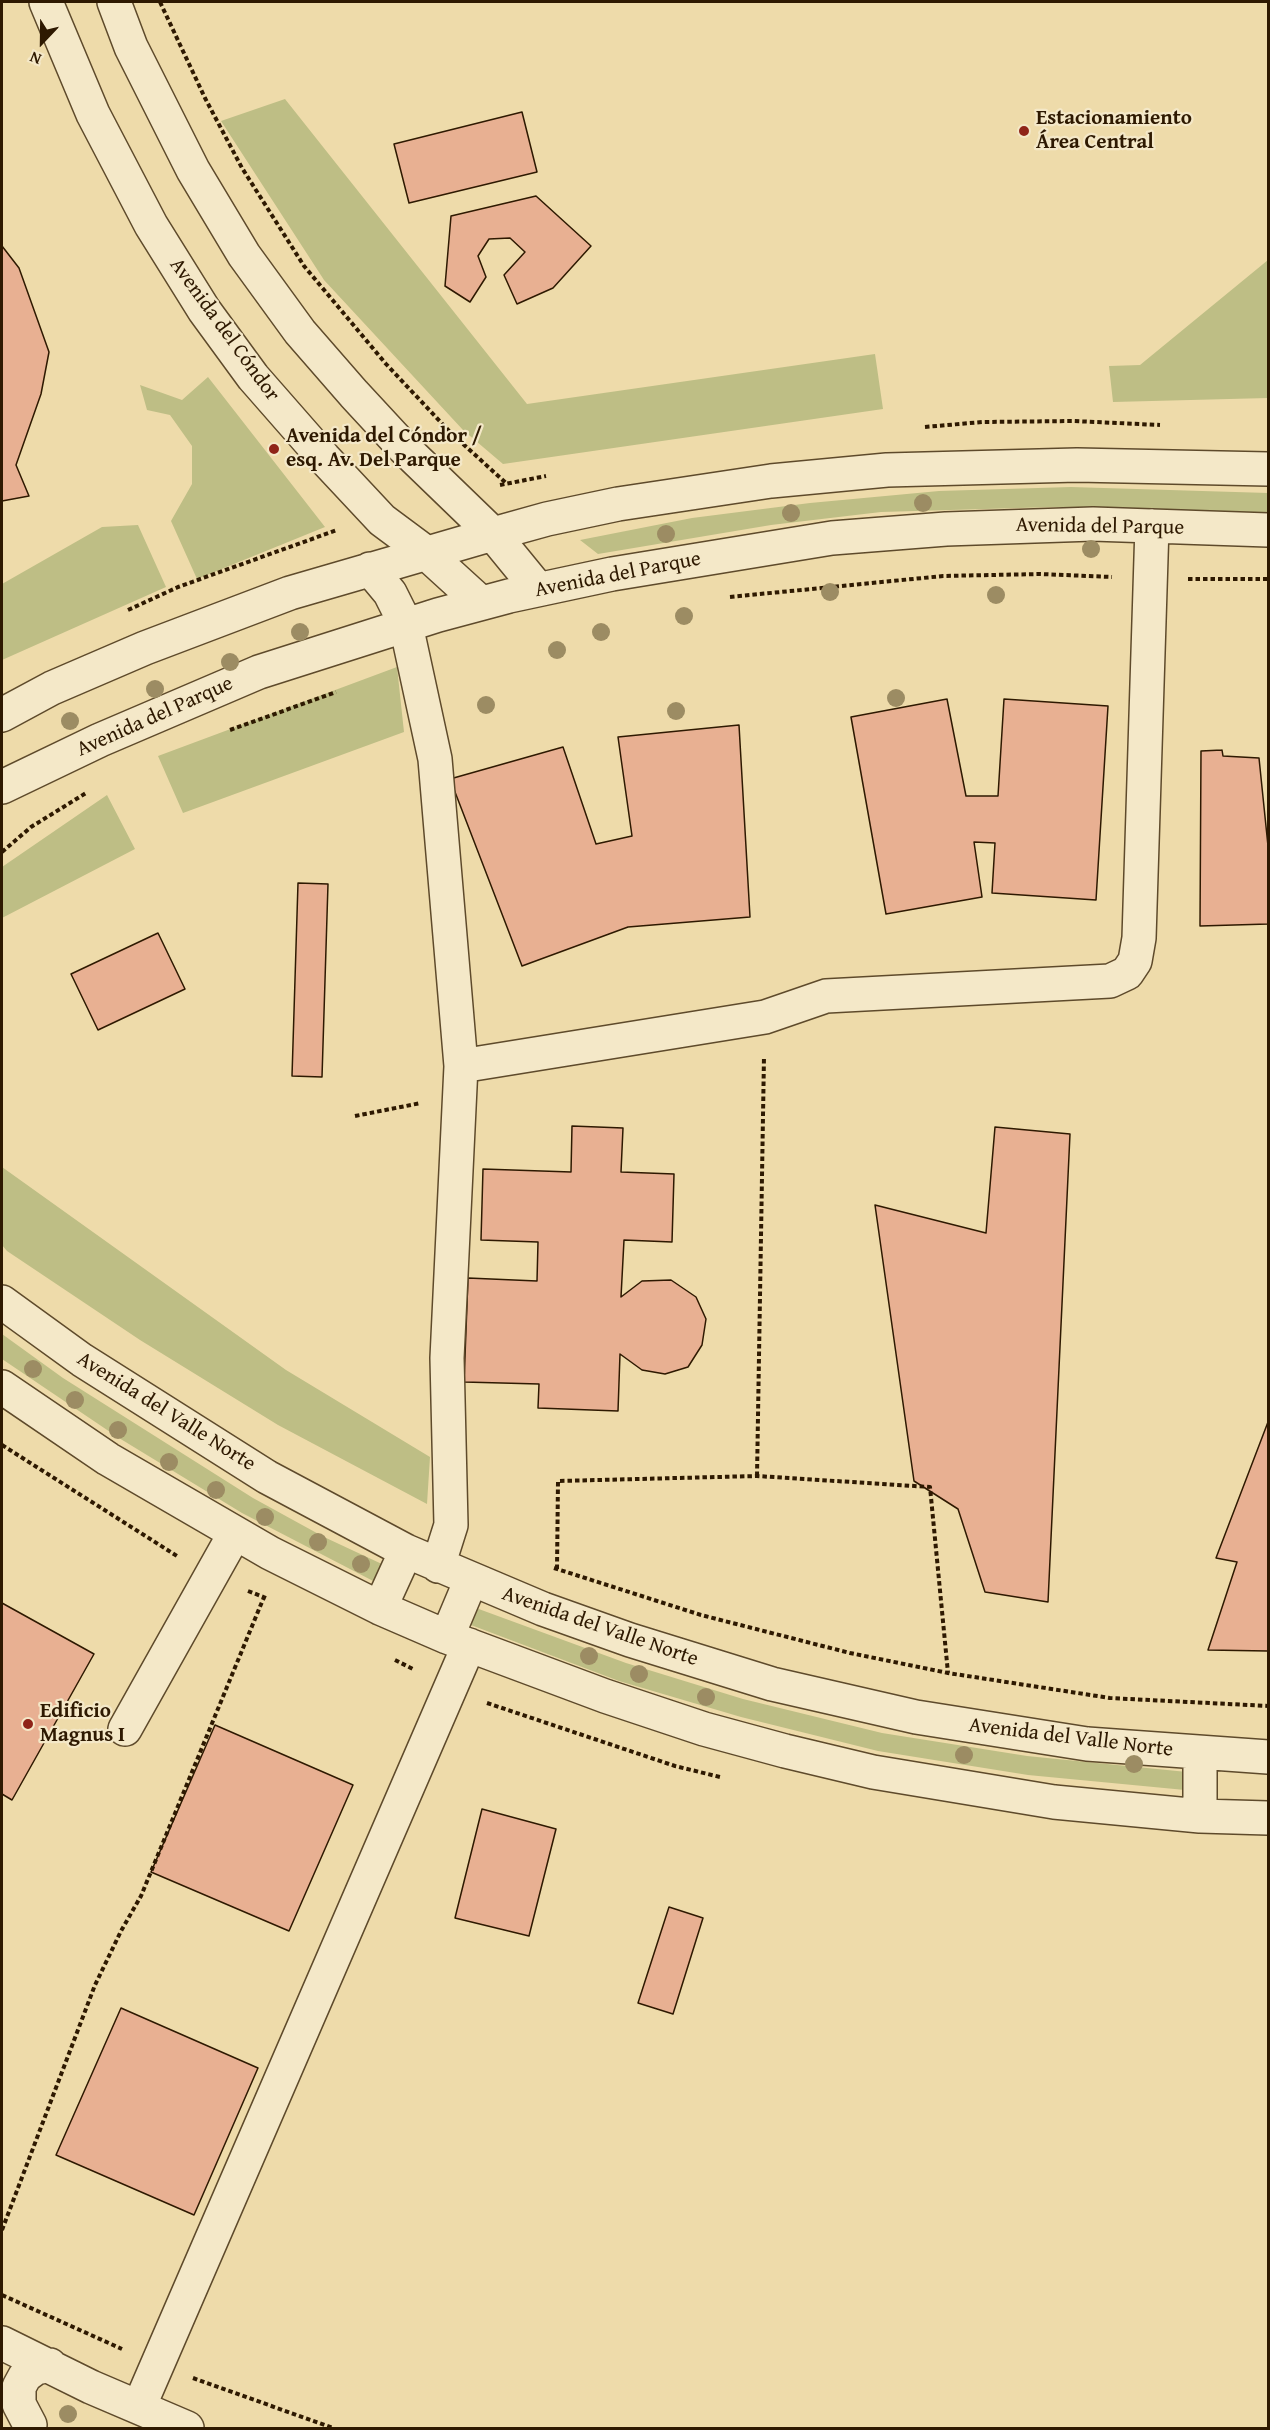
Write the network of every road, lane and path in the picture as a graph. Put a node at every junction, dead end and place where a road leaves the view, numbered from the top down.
1 (46, 2) edge
2 (114, 2) edge
3 (160, 2) edge
4 (1269, 469) edge
5 (547, 519) junction
6 (1152, 526) junction
7 (1269, 530) edge
8 (493, 534) junction
9 (425, 552) junction
10 (370, 569) junction
11 (1150, 579) junction
12 (1269, 579) edge
13 (538, 589) junction
14 (722, 598) dead end
15 (481, 603) junction
16 (406, 625) junction
17 (338, 691) dead end
18 (2, 715) edge
19 (228, 731) dead end
20 (2, 787) edge
21 (88, 792) dead end
22 (2, 852) edge
23 (765, 1017) junction
24 (461, 1080) junction
25 (355, 1116) dead end
26 (2, 1302) edge
27 (2, 1387) edge
28 (757, 1476) junction
29 (235, 1533) junction
30 (406, 1551) junction
31 (547, 1565) dead end
32 (438, 1566) junction
33 (558, 1569) junction
34 (471, 1580) junction
35 (264, 1597) dead end
36 (380, 1608) junction
37 (458, 1641) junction
38 (948, 1673) junction
39 (1269, 1706) edge
40 (125, 1729) dead end
41 (1200, 1753) junction
42 (1269, 1757) edge
43 (1200, 1815) junction
44 (1269, 1818) edge
45 (2, 2230) edge
46 (2, 2343) edge
47 (50, 2365) junction
48 (139, 2407) junction
49 (24, 2421) edge
50 (188, 2428) edge

1 - 9 street, Avenida del Cóndor
2 - 8 street
3 - 5 path
4 - 5 street
5 - 8 street
6 - 7 street, Avenida del Parque
6 - 11 street
6 - 13 street, Avenida del Parque
8 - 9 street
8 - 13 street
9 - 10 street
9 - 15 street, Avenida del Cóndor
10 - 16 street
10 - 18 street
11 - 12 path
11 - 14 path
11 - 23 street
13 - 15 street, Avenida del Parque
15 - 16 street, Avenida del Parque
16 - 20 street, Avenida del Parque
16 - 24 street
17 - 19 path
21 - 22 path
23 - 24 street
23 - 28 path
24 - 25 path
24 - 32 street
26 - 30 street, Avenida del Valle Norte
27 - 29 street
28 - 33 path
28 - 38 path
29 - 36 street
29 - 40 street
30 - 32 street, Avenida del Valle Norte
30 - 36 street
31 - 33 path
32 - 34 street, Avenida del Valle Norte
33 - 38 path
34 - 37 street
34 - 41 street, Avenida del Valle Norte
35 - 45 path
36 - 37 street
37 - 43 street
37 - 48 street
38 - 39 path
41 - 42 street, Avenida del Valle Norte
41 - 43 street
43 - 44 street
46 - 47 street
47 - 48 street
47 - 49 street
48 - 50 street

